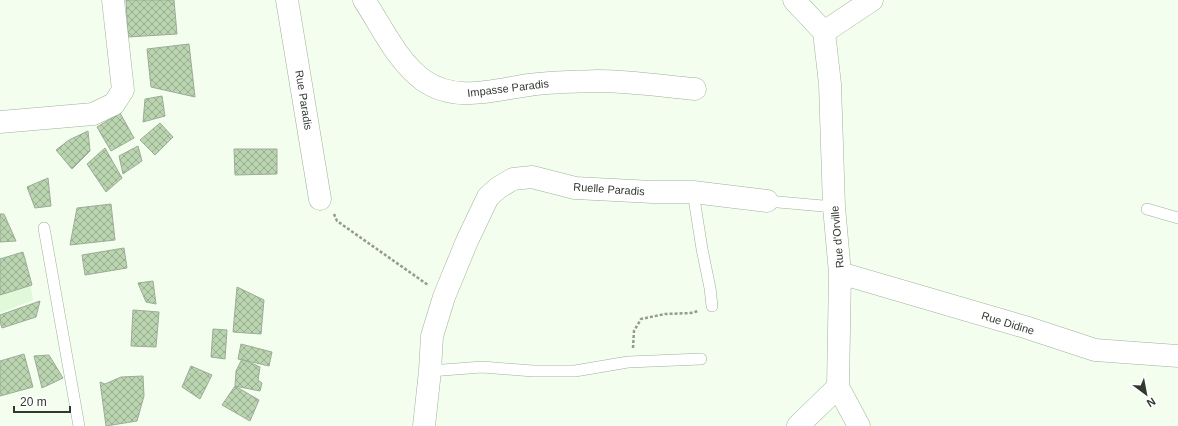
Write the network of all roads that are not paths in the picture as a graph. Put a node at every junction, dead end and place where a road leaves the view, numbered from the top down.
1 (113, 0) edge
2 (287, 0) edge
3 (364, 0) edge
4 (794, 0) edge
5 (872, 0) edge
6 (824, 32) junction
7 (695, 89) dead end
8 (0, 122) edge
9 (693, 192) junction
10 (320, 199) road end
11 (767, 201) joint
12 (834, 207) junction
13 (1147, 209) dead end
14 (1178, 218) edge
15 (44, 228) dead end
16 (840, 273) junction
17 (712, 306) road end
18 (1178, 356) edge
19 (701, 359) dead end
20 (430, 371) junction
21 (838, 387) junction
22 (79, 426) edge
23 (424, 426) edge
24 (798, 426) edge
25 (859, 426) edge

1 - 8 street
2 - 10 street, Rue Paradis
3 - 7 street, Impasse Paradis
4 - 6 street
5 - 6 street
6 - 12 street, Rue d'Orville
9 - 11 street, Ruelle Paradis
9 - 17 lane
9 - 20 street, Ruelle Paradis
11 - 12 lane, Ruelle Paradis
12 - 16 street, Rue d'Orville
13 - 14 lane
15 - 22 lane
16 - 18 street, Rue Didine
16 - 21 street, Rue d'Orville
19 - 20 lane
20 - 23 street, Ruelle Paradis
21 - 24 street
21 - 25 street

